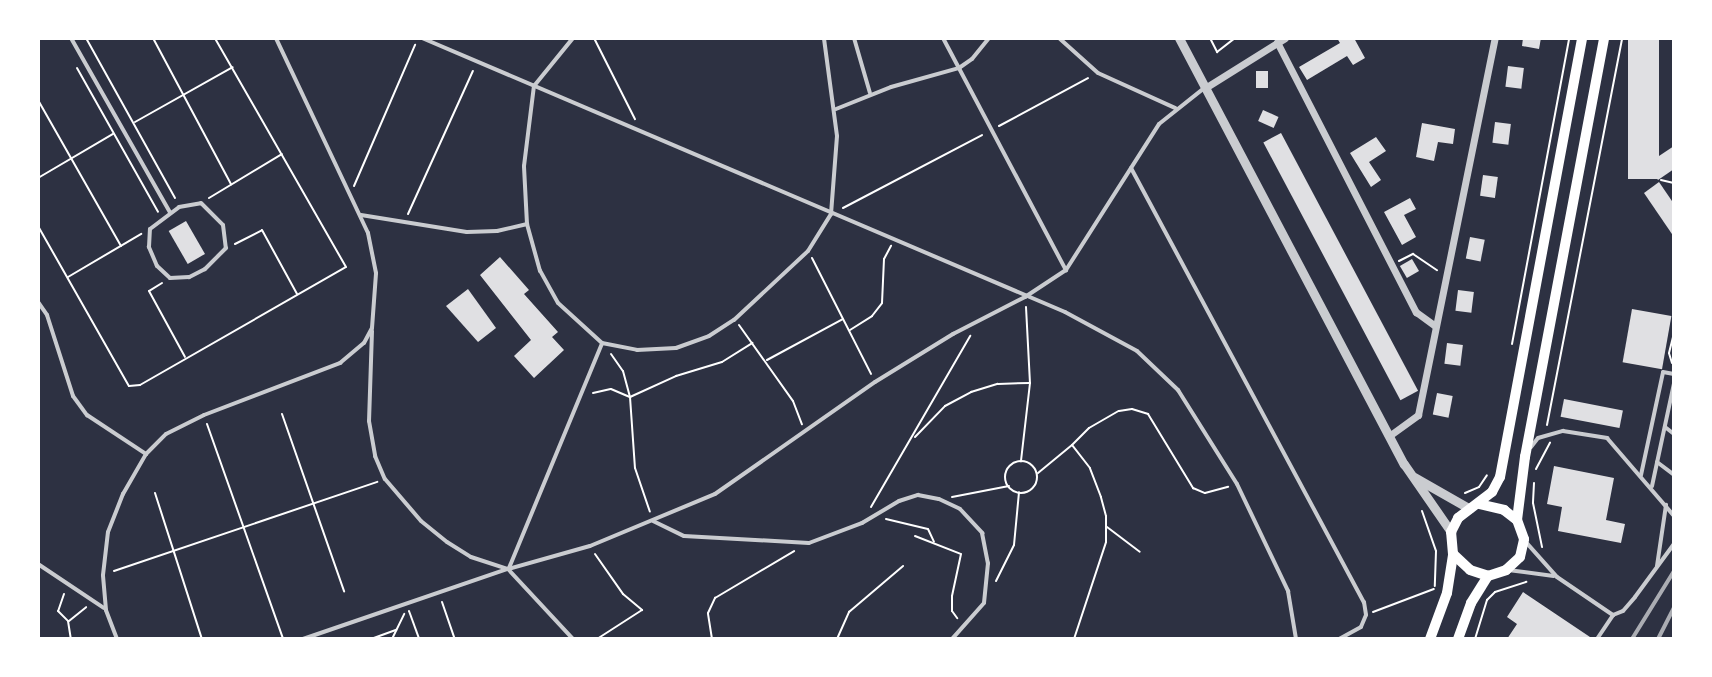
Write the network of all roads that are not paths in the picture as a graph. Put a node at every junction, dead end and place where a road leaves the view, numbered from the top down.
1 (71, 38) edge
2 (276, 38) edge
3 (420, 38) edge
4 (573, 38) edge
5 (824, 38) edge
6 (854, 38) edge
7 (943, 38) edge
8 (989, 38) edge
9 (1059, 38) edge
10 (1179, 38) edge
11 (1495, 38) edge
12 (1582, 38) edge
13 (1604, 38) edge
14 (1281, 40) edge
15 (959, 68) junction
16 (534, 86) junction
17 (1205, 88) junction
18 (870, 94) junction
19 (1175, 108) junction
20 (836, 109) junction
21 (1131, 168) junction
22 (170, 212) junction
23 (831, 214) junction
24 (361, 215) junction
25 (527, 224) junction
26 (1066, 270) junction
27 (1025, 297) junction
28 (38, 302) edge
29 (1435, 326) junction
30 (372, 328) junction
31 (602, 343) junction
32 (1674, 371) edge
33 (1674, 383) edge
34 (1665, 427) junction
35 (1674, 434) edge
36 (1389, 436) junction
37 (146, 454) junction
38 (1525, 457) junction
39 (1657, 462) junction
40 (1410, 474) junction
41 (1641, 475) junction
42 (1674, 475) edge
43 (1651, 488) junction
44 (1666, 505) junction
45 (1474, 506) junction
46 (1674, 516) edge
47 (1517, 520) junction
48 (653, 521) junction
49 (1451, 532) junction
50 (1524, 539) junction
51 (1674, 544) edge
52 (1453, 554) junction
53 (38, 564) edge
54 (1656, 568) junction
55 (508, 569) junction
56 (1506, 570) junction
57 (1488, 576) junction
58 (1557, 577) junction
59 (106, 610) junction
60 (1613, 615) junction
61 (117, 639) edge
62 (303, 639) edge
63 (573, 639) edge
64 (952, 639) edge
65 (1296, 639) edge
66 (1339, 639) edge
67 (1430, 639) edge
68 (1458, 639) edge
69 (1597, 639) edge

1 - 22 lane
2 - 24 lane
3 - 16 lane
4 - 16 lane
5 - 20 lane
6 - 18 lane
7 - 15 lane
8 - 15 lane
9 - 19 lane
10 - 17 street
11 - 29 street
12 - 45 main road
13 - 38 main road
14 - 17 street
14 - 29 street
15 - 18 lane
15 - 26 lane
16 - 23 lane
16 - 25 lane
17 - 19 lane
17 - 36 street
18 - 20 lane
19 - 21 lane
20 - 23 lane
21 - 26 lane
21 - 66 lane
22 - 22 lane
23 - 27 lane
23 - 31 lane
24 - 25 lane
24 - 30 lane
25 - 31 lane
26 - 27 lane
27 - 48 lane
27 - 65 lane
28 - 37 lane
29 - 36 street
30 - 37 lane
30 - 55 lane
31 - 55 lane
32 - 41 lane
33 - 34 lane
34 - 35 lane
34 - 39 lane
36 - 40 street
37 - 59 lane
38 - 41 lane
38 - 47 main road
39 - 42 lane
39 - 43 lane
40 - 45 street
40 - 49 street
41 - 43 lane
43 - 44 lane
44 - 46 lane
44 - 54 lane
45 - 47 main road
45 - 49 main road
47 - 50 main road
48 - 55 lane
48 - 64 lane
49 - 52 main road
50 - 56 main road
50 - 58 lane
51 - 54 lane
52 - 57 main road
52 - 67 main road
53 - 59 lane
54 - 60 lane
55 - 62 lane
55 - 63 lane
56 - 57 main road
56 - 58 lane
57 - 68 main road
58 - 60 lane
59 - 61 lane
60 - 69 lane

